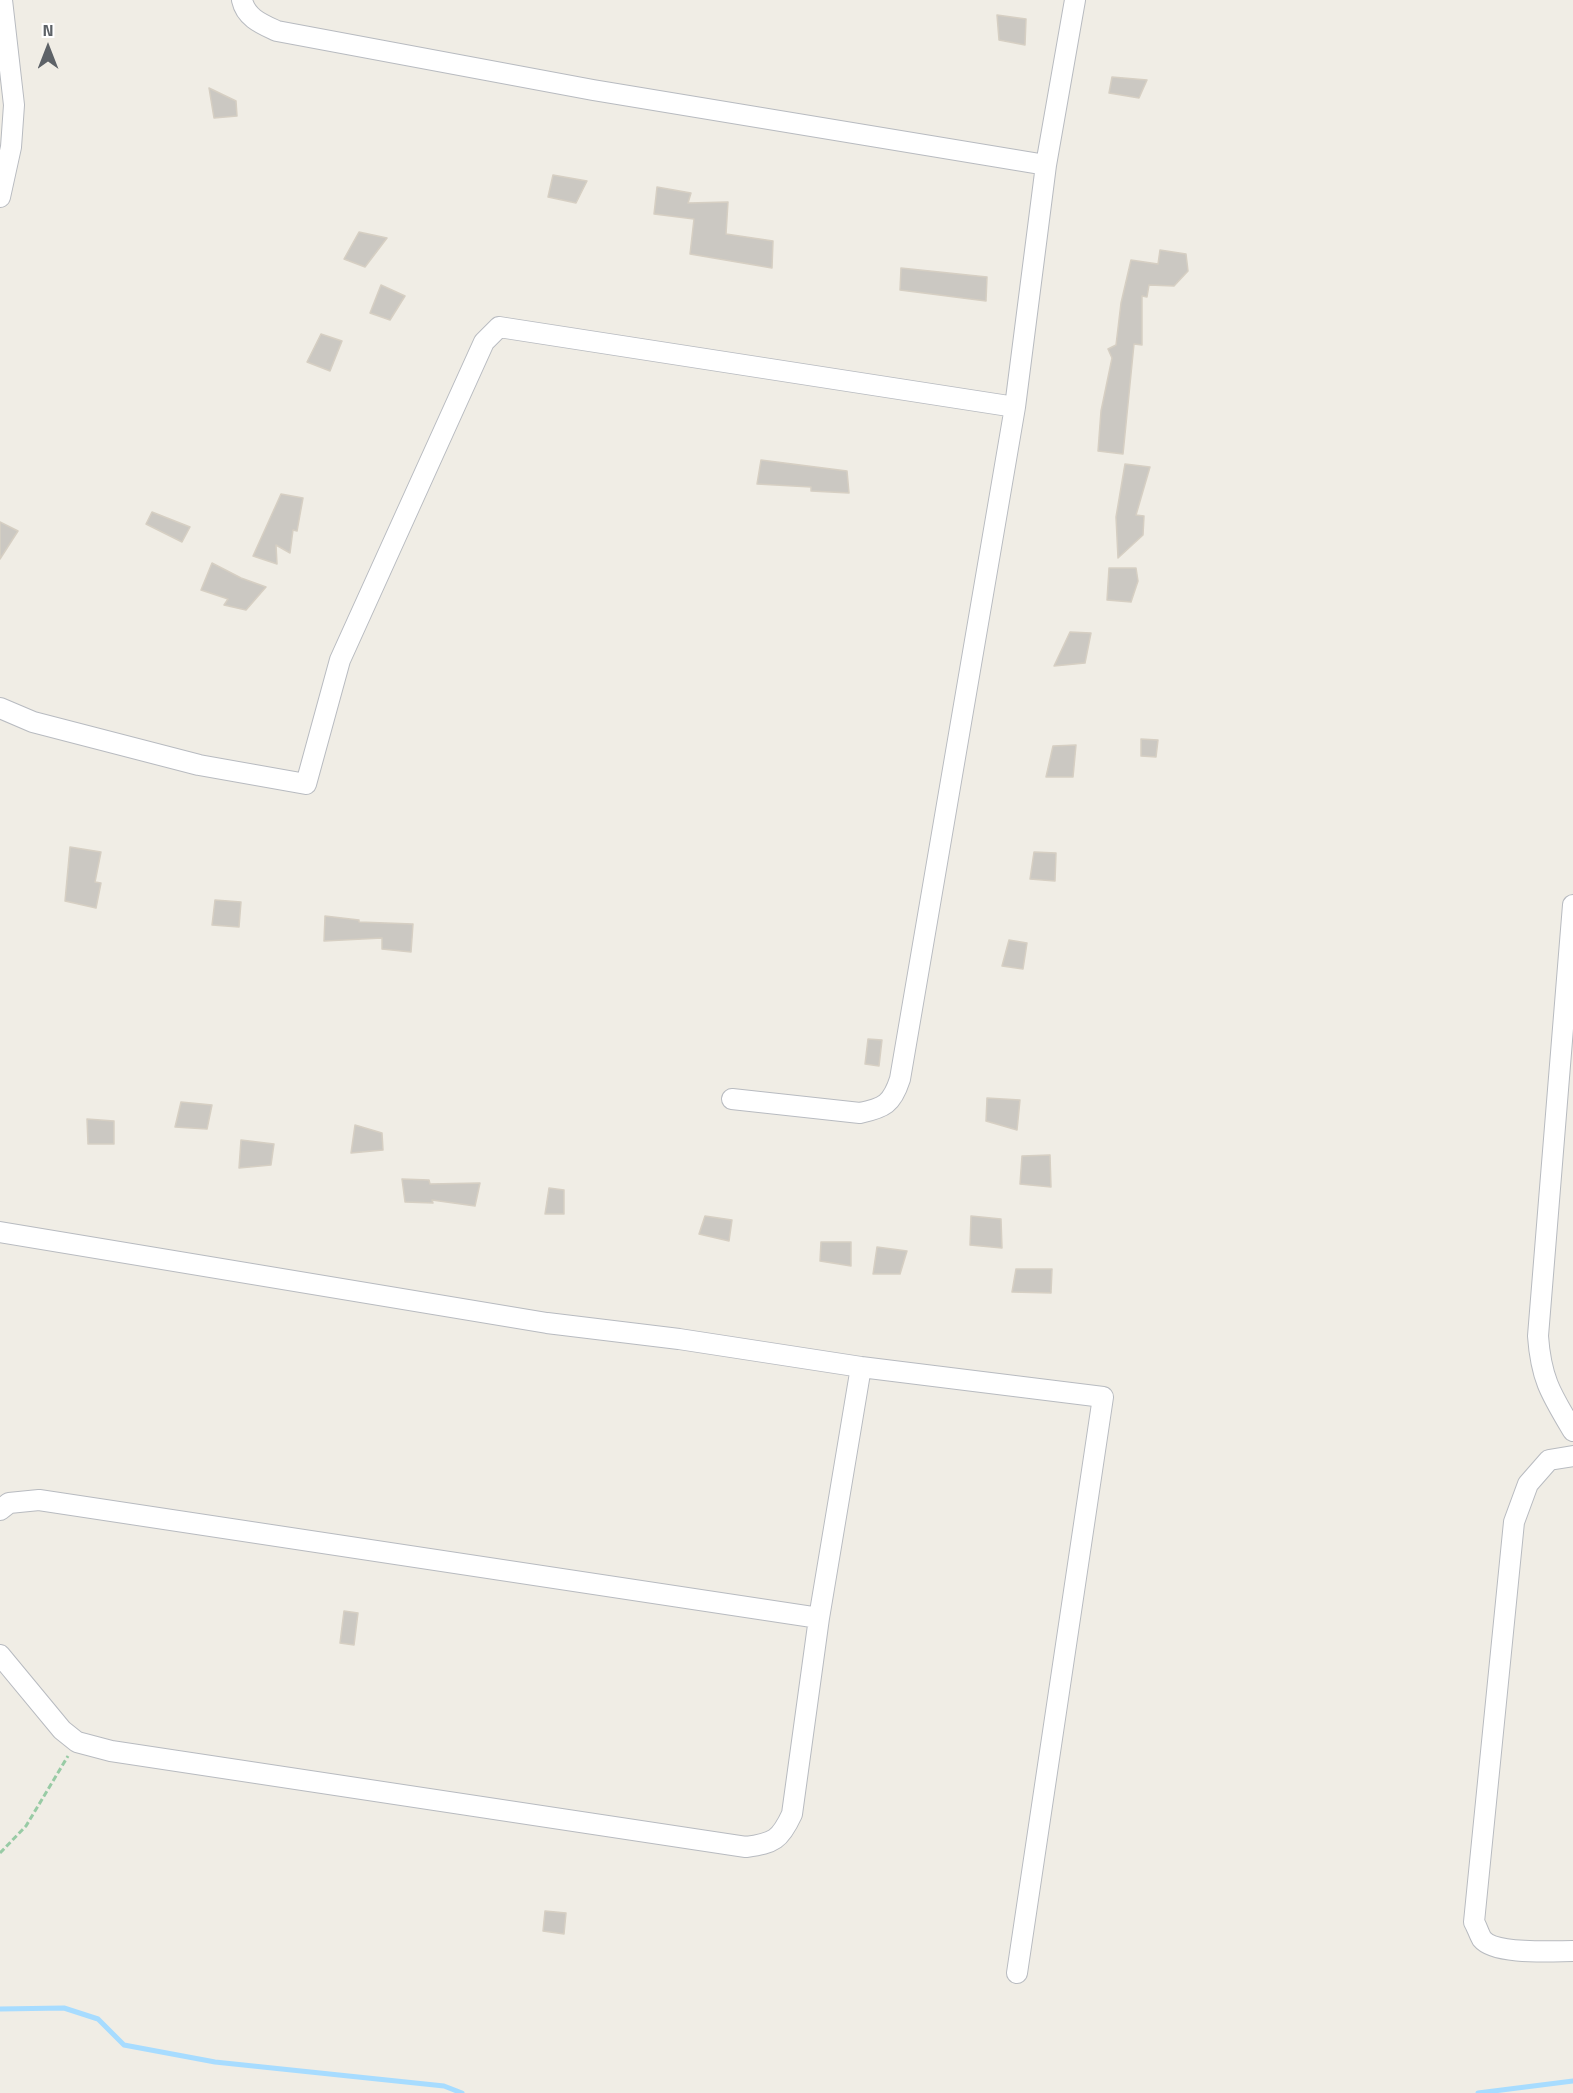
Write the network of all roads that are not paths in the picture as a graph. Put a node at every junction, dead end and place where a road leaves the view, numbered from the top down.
1 (2, 0) edge
2 (242, 0) edge
3 (1075, 0) edge
4 (1046, 165) junction
5 (0, 197) edge
6 (1015, 407) junction
7 (0, 708) edge
8 (1573, 905) edge
9 (732, 1099) dead end
10 (0, 1232) edge
11 (861, 1367) junction
12 (1573, 1431) edge
13 (1573, 1456) edge
14 (0, 1510) edge
15 (819, 1618) junction
16 (0, 1655) edge
17 (1573, 1951) edge
18 (1017, 1973) dead end

1 - 5 street
2 - 4 street
3 - 4 street
4 - 6 street
6 - 7 street
6 - 9 street
8 - 12 street
10 - 11 street
11 - 15 street
11 - 18 street
13 - 17 street
14 - 15 street
15 - 16 street

